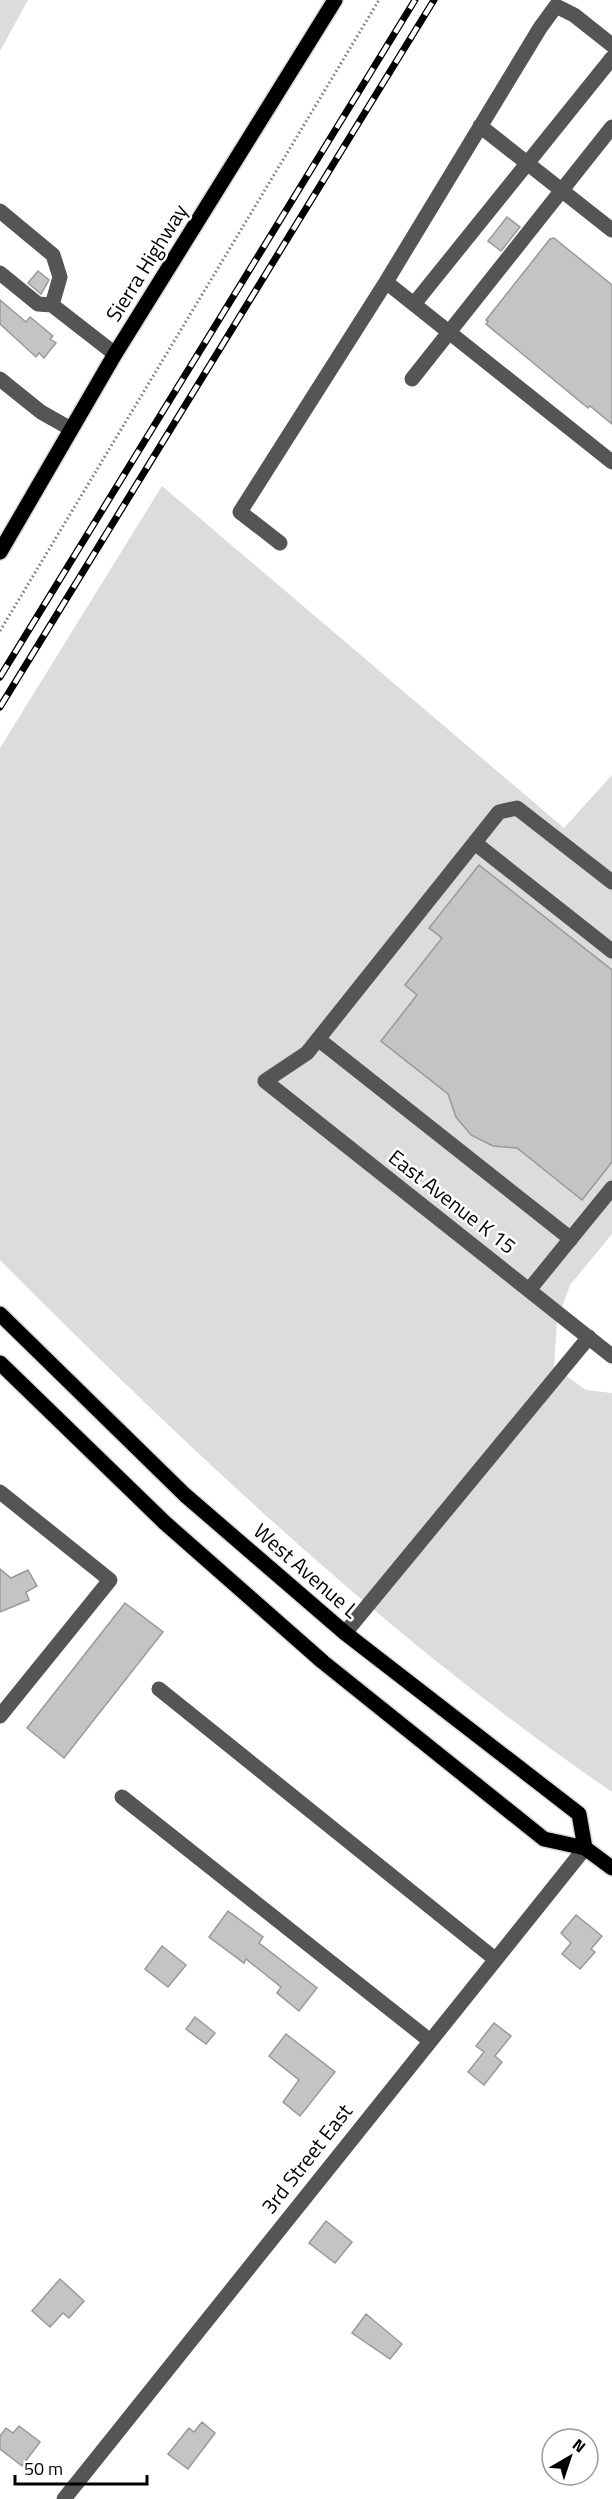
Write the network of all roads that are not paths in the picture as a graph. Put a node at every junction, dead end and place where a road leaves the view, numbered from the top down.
1 (335, 0) edge
2 (558, 3) edge
3 (612, 45) edge
4 (612, 58) edge
5 (480, 126) junction
6 (612, 127) edge
7 (528, 163) junction
8 (562, 190) junction
9 (0, 211) edge
10 (612, 230) edge
11 (0, 273) edge
12 (386, 282) junction
13 (414, 304) junction
14 (52, 305) junction
15 (449, 332) junction
16 (115, 354) junction
17 (412, 378) dead end
18 (0, 379) edge
19 (71, 429) junction
20 (612, 462) edge
21 (280, 543) dead end
22 (2, 544) edge
23 (475, 843) junction
24 (612, 882) edge
25 (612, 951) edge
26 (318, 1039) junction
27 (612, 1188) edge
28 (571, 1239) junction
29 (529, 1290) junction
30 (0, 1314) edge
31 (588, 1337) junction
32 (612, 1356) edge
33 (0, 1363) edge
34 (0, 1492) edge
35 (345, 1633) junction
36 (159, 1689) dead end
37 (0, 1716) edge
38 (122, 1797) dead end
39 (585, 1848) junction
40 (612, 1868) edge
41 (495, 1959) junction
42 (429, 2040) junction
43 (64, 2499) edge

1 - 16 main road, Sierra Highway
2 - 3 street
2 - 5 street
4 - 7 street
5 - 7 street
5 - 12 street
6 - 8 street
7 - 8 street
7 - 13 street
8 - 10 street
8 - 15 street
9 - 14 street
11 - 14 street
12 - 13 street
12 - 21 street
13 - 15 street
14 - 16 street
15 - 17 street
15 - 20 street
16 - 19 main road, Sierra Highway
18 - 19 street
19 - 22 main road, Sierra Highway
23 - 24 street
23 - 25 street
23 - 26 street
26 - 28 street
26 - 29 street, East Avenue K 15
27 - 28 street
28 - 29 street
29 - 31 street, East Avenue K 15
30 - 35 main road, West Avenue L
31 - 32 street, East Avenue K 15
31 - 35 street
33 - 39 main road
34 - 37 street
35 - 39 main road, West Avenue L
36 - 41 street
38 - 42 street
39 - 40 main road
39 - 41 street, 3rd Street East
41 - 42 street, 3rd Street East
42 - 43 street, 3rd Street East

